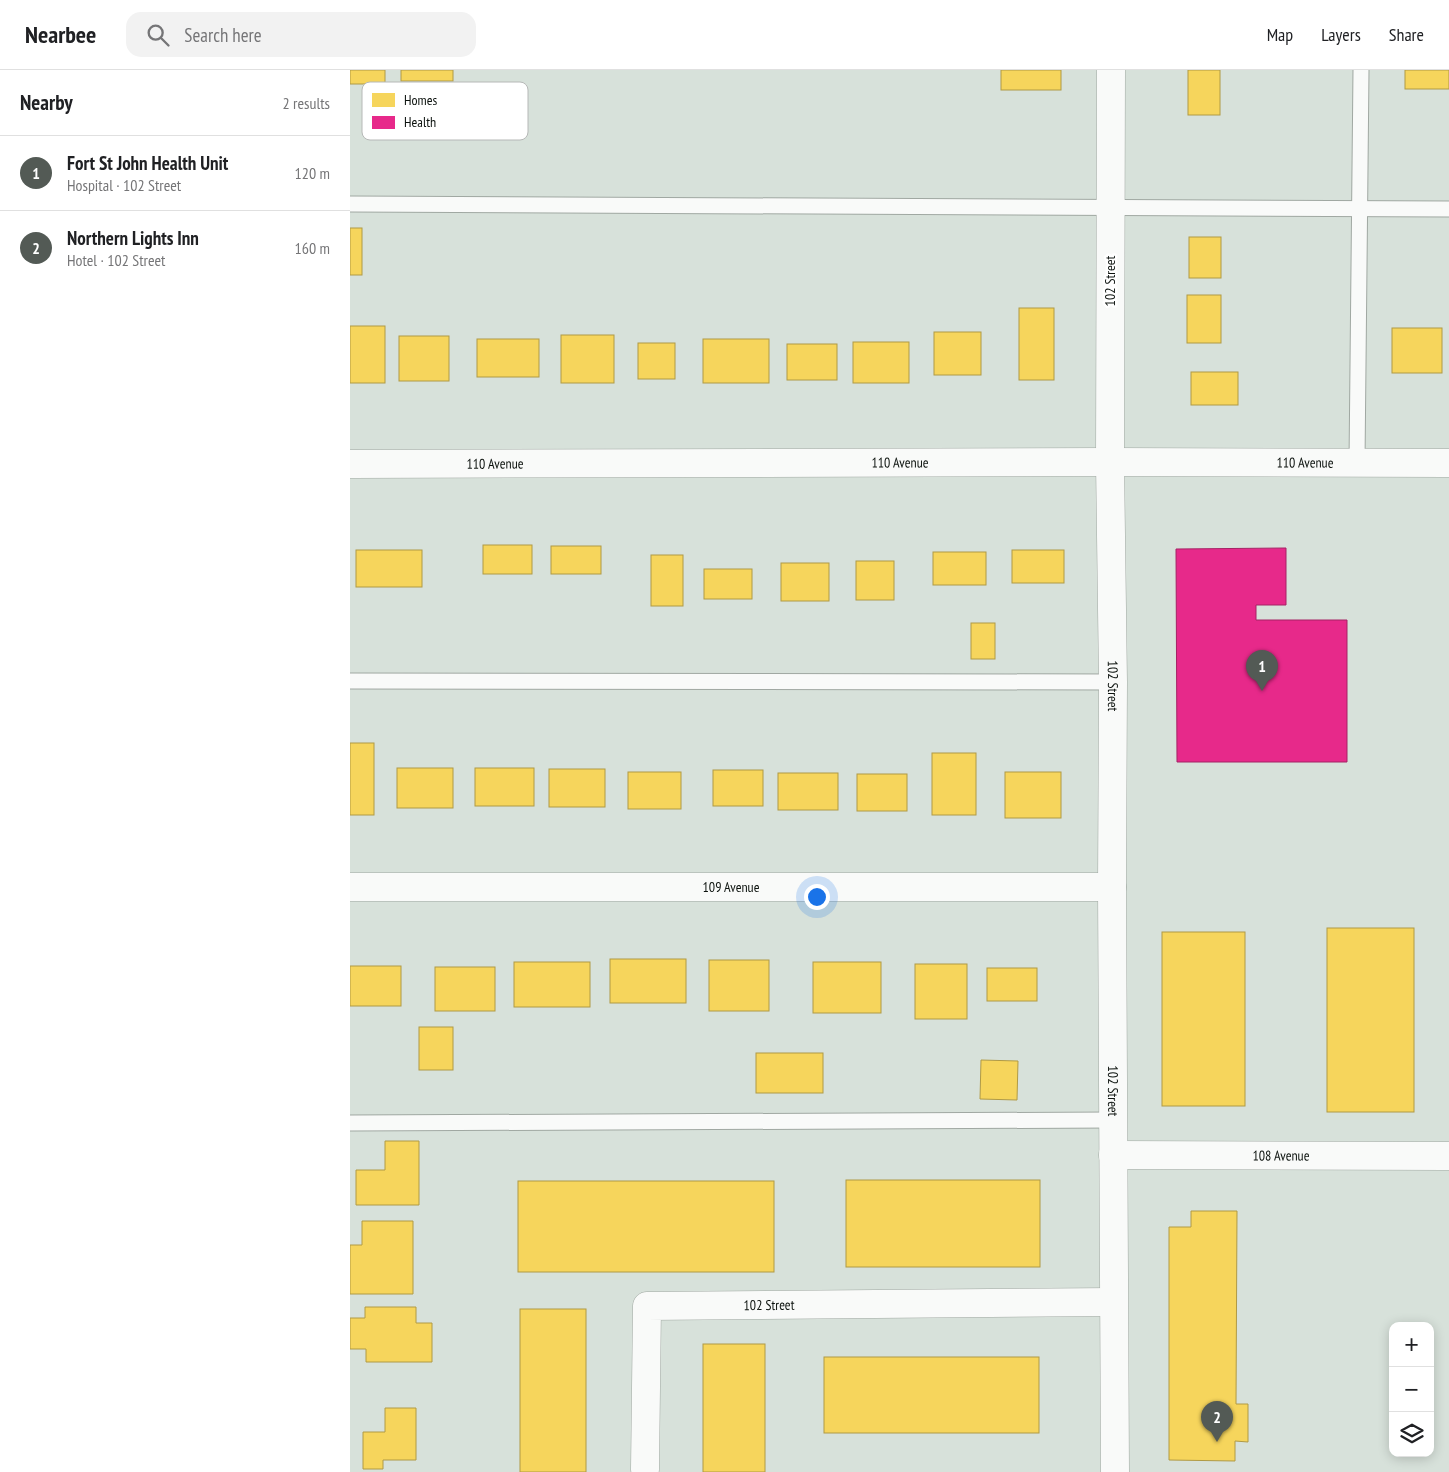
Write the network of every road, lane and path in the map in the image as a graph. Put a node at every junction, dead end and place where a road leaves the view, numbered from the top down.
1 (1111, 70) edge
2 (1361, 70) edge
3 (350, 204) edge
4 (1110, 207) junction
5 (1359, 208) junction
6 (1449, 209) edge
7 (1110, 462) junction
8 (1357, 463) junction
9 (1449, 463) edge
10 (350, 464) edge
11 (350, 681) edge
12 (1113, 682) junction
13 (350, 887) edge
14 (1112, 887) junction
15 (1113, 1120) junction
16 (350, 1123) edge
17 (1113, 1155) junction
18 (1449, 1156) edge
19 (1113, 1302) junction
20 (645, 1469) dead end
21 (1115, 1472) edge

1 - 4 street, 102 Street
2 - 5 lane
3 - 4 lane
4 - 5 lane
4 - 7 street, 102 Street
5 - 6 lane
5 - 8 lane
7 - 8 street, 110 Avenue
7 - 10 street, 110 Avenue
7 - 12 street, 102 Street
8 - 9 street, 110 Avenue
11 - 12 lane
12 - 14 street, 102 Street
13 - 14 street, 109 Avenue
14 - 15 street, 102 Street
15 - 16 lane
15 - 17 street, 102 Street
17 - 18 street, 108 Avenue
17 - 19 street, 102 Street
19 - 20 street, 102 Street
19 - 21 street, 102 Street

